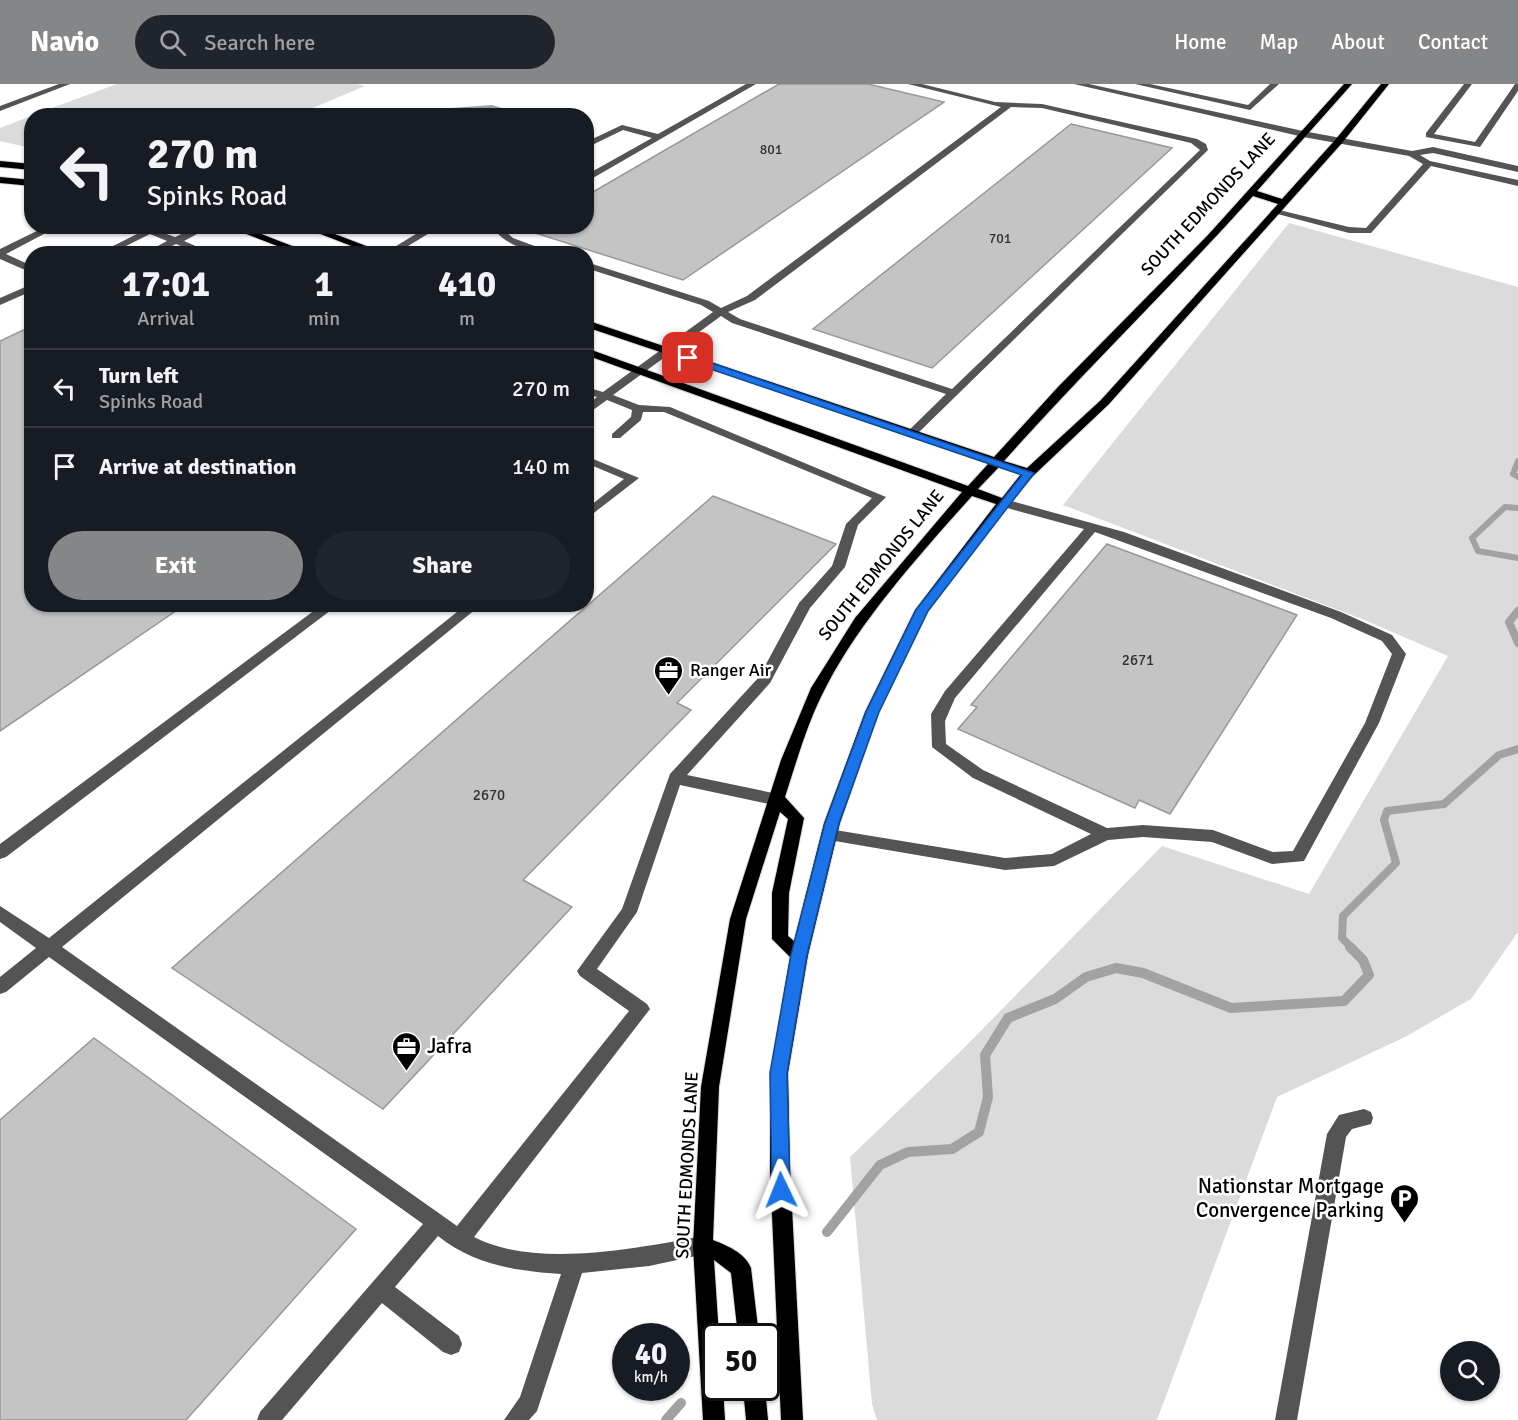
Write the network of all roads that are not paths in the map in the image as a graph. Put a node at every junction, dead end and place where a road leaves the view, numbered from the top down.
1 (66, 84) edge
2 (752, 84) edge
3 (912, 84) edge
4 (1078, 84) edge
5 (1139, 84) edge
6 (1275, 84) edge
7 (1348, 84) edge
8 (1385, 84) edge
9 (1468, 84) edge
10 (1518, 85) edge
11 (1010, 104) junction
12 (0, 109) edge
13 (1303, 134) junction
14 (660, 137) junction
15 (1339, 141) junction
16 (594, 142) edge
17 (1412, 154) junction
18 (0, 164) edge
19 (1428, 164) junction
20 (24, 166) edge
21 (1518, 169) edge
22 (594, 174) edge
23 (0, 180) edge
24 (24, 182) edge
25 (1518, 183) edge
26 (1251, 192) junction
27 (1284, 203) junction
28 (1275, 212) junction
29 (39, 234) edge
30 (144, 234) edge
31 (157, 234) edge
32 (190, 234) edge
33 (253, 234) edge
34 (327, 234) edge
35 (423, 234) edge
36 (503, 234) edge
37 (174, 241) junction
38 (118, 246) edge
39 (164, 246) edge
40 (188, 246) edge
41 (286, 246) edge
42 (360, 246) edge
43 (401, 246) edge
44 (528, 246) edge
45 (0, 254) edge
46 (24, 266) edge
47 (594, 268) edge
48 (24, 291) edge
49 (0, 302) edge
50 (720, 312) junction
51 (594, 326) edge
52 (668, 351) junction
53 (594, 354) edge
54 (642, 371) junction
55 (594, 393) edge
56 (954, 393) junction
57 (605, 396) junction
58 (594, 405) edge
59 (638, 408) junction
60 (911, 434) junction
61 (615, 436) dead end
62 (594, 462) edge
63 (996, 463) junction
64 (1029, 473) junction
65 (971, 490) junction
66 (1004, 503) junction
67 (594, 509) edge
68 (1093, 527) junction
69 (322, 612) edge
70 (466, 612) edge
71 (675, 778) junction
72 (778, 801) junction
73 (1105, 834) junction
74 (829, 835) junction
75 (0, 853) edge
76 (0, 913) edge
77 (50, 947) junction
78 (799, 955) junction
79 (0, 987) edge
80 (1364, 1118) dead end
81 (437, 1222) junction
82 (459, 1240) junction
83 (703, 1246) junction
84 (574, 1265) junction
85 (380, 1288) junction
86 (747, 1323) edge
87 (451, 1344) dead end
88 (755, 1401) edge
89 (268, 1420) edge
90 (514, 1420) edge
91 (714, 1420) edge
92 (757, 1420) edge
93 (792, 1420) edge
94 (1286, 1420) edge

1 - 12 lane
2 - 14 lane
3 - 11 lane
4 - 13 lane
5 - 6 lane
7 - 13 main road, SOUTH EDMONDS LANE
8 - 15 main road
9 - 10 lane
11 - 50 lane
11 - 56 lane
13 - 15 lane
13 - 26 main road, SOUTH EDMONDS LANE
14 - 16 lane
14 - 22 lane
15 - 17 lane
15 - 27 main road
17 - 19 lane
17 - 21 lane
18 - 20 main road
19 - 25 lane
19 - 28 lane
23 - 24 main road
26 - 27 main road
26 - 63 main road, SOUTH EDMONDS LANE
27 - 28 main road
28 - 64 main road
29 - 45 lane
30 - 38 lane
31 - 37 lane
32 - 37 lane
33 - 41 main road
34 - 42 main road
35 - 43 lane
36 - 44 lane
37 - 39 lane
37 - 40 lane
45 - 46 lane
47 - 50 lane
48 - 49 lane
50 - 52 lane
50 - 56 lane
51 - 52 main road
52 - 54 lane
52 - 60 main road
53 - 54 main road
54 - 57 lane
54 - 65 main road
55 - 57 lane
56 - 60 lane
57 - 58 lane
57 - 59 lane
59 - 61 lane
59 - 71 lane
60 - 63 main road
62 - 67 lane
63 - 64 main road
63 - 65 main road, SOUTH EDMONDS LANE
64 - 66 main road
65 - 66 main road
65 - 72 main road, SOUTH EDMONDS LANE
66 - 68 lane
66 - 74 main road
68 - 73 lane
68 - 73 lane
69 - 75 lane
70 - 77 lane
71 - 72 lane
71 - 82 lane
72 - 78 main road
72 - 83 main road, SOUTH EDMONDS LANE
73 - 74 lane
74 - 78 main road
76 - 77 lane
77 - 79 lane
77 - 81 lane
78 - 93 main road
80 - 94 lane
81 - 82 lane
81 - 85 lane
82 - 84 lane
83 - 84 lane
83 - 86 main road
83 - 91 main road, SOUTH EDMONDS LANE
84 - 90 lane
85 - 87 lane
85 - 89 lane
88 - 92 main road

